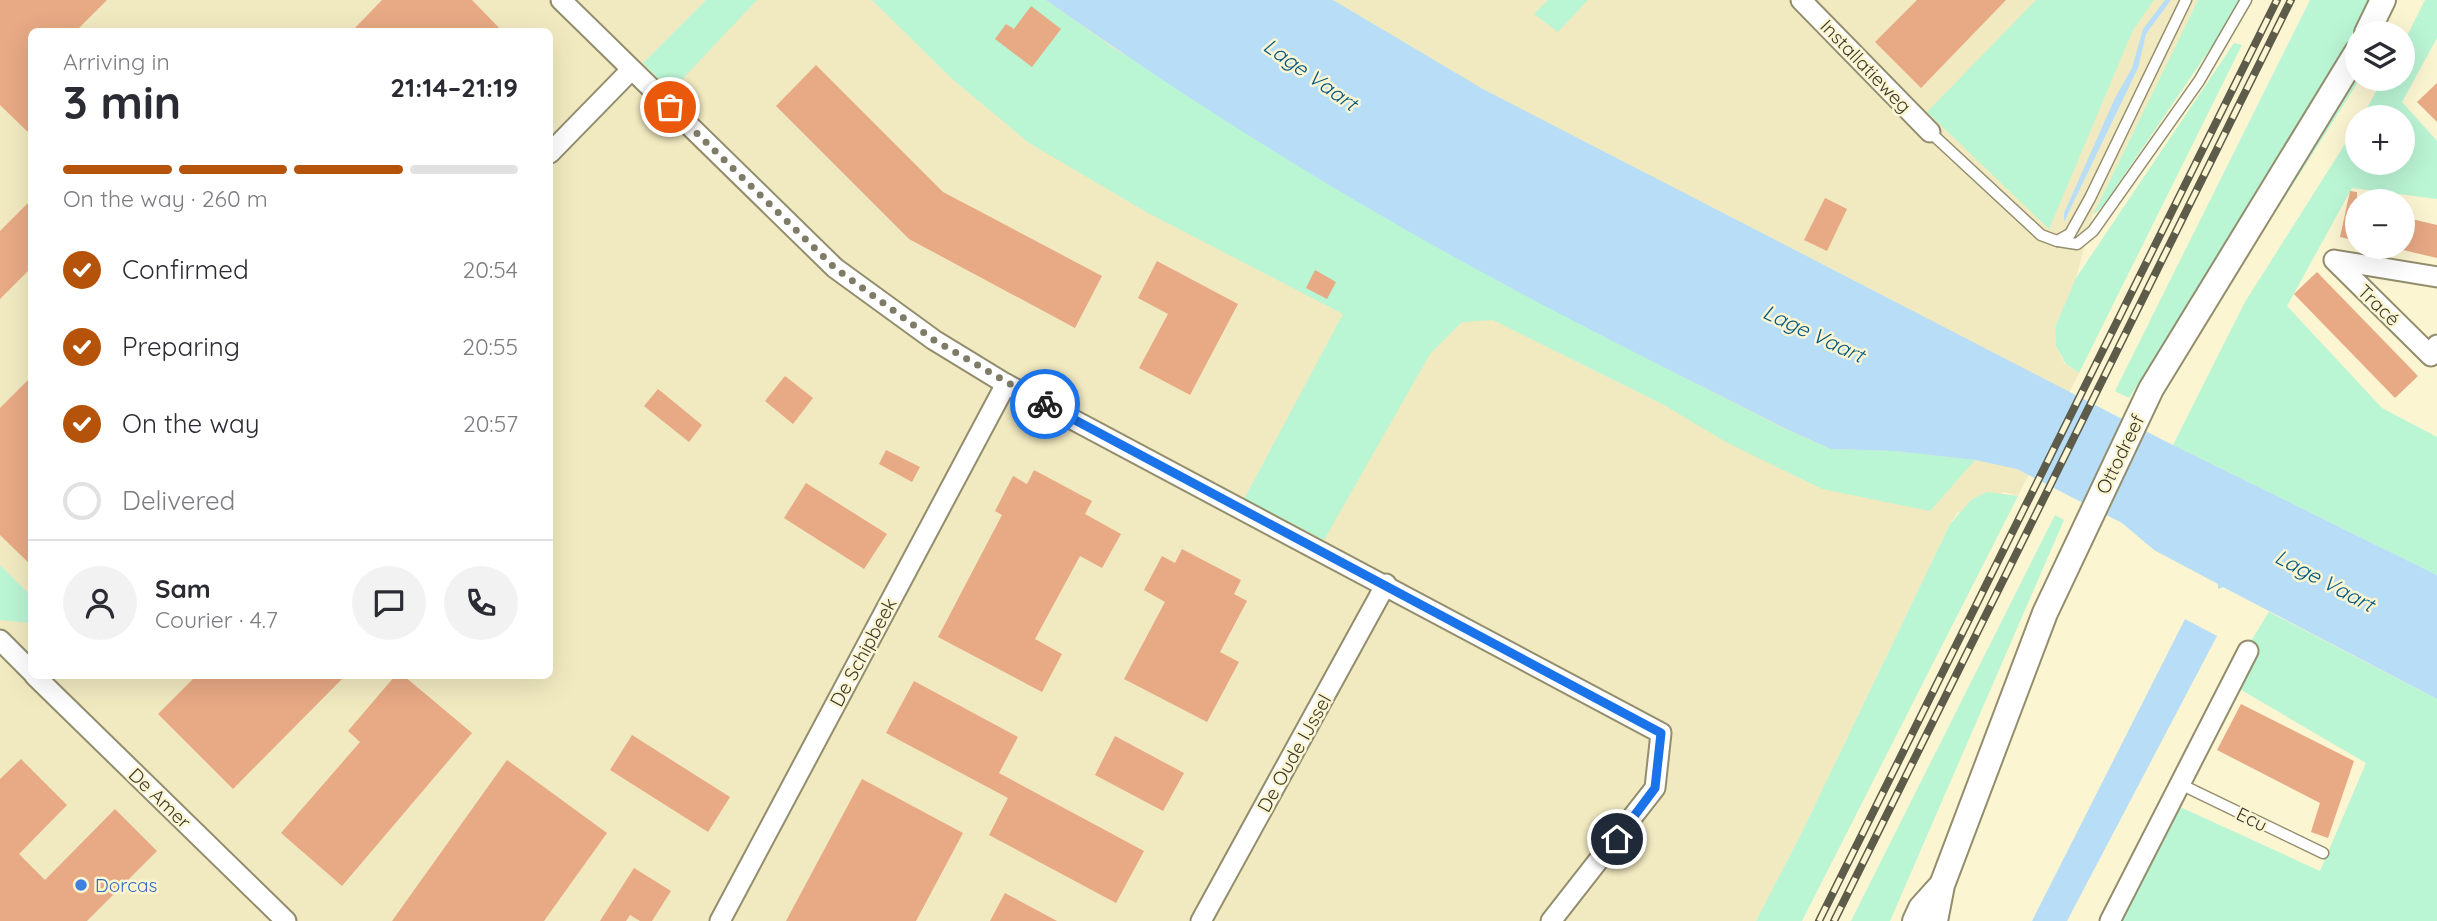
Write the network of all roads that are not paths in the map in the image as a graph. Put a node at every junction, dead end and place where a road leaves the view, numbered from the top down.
1 (561, 0) edge
2 (1801, 0) edge
3 (2186, 0) edge
4 (2246, 0) edge
5 (2383, 0) edge
6 (2373, 21) edge
7 (631, 70) junction
8 (2345, 72) edge
9 (1930, 132) joint
10 (553, 150) edge
11 (2057, 241) junction
12 (2437, 277) edge
13 (2437, 345) edge
14 (1006, 384) junction
15 (1386, 584) junction
16 (0, 640) edge
17 (2248, 650) dead end
18 (28, 668) edge
19 (38, 679) edge
20 (2180, 784) junction
21 (2323, 853) dead end
22 (1942, 885) junction
23 (286, 921) edge
24 (720, 921) edge
25 (1201, 921) edge
26 (1551, 921) edge
27 (1915, 921) edge
28 (1935, 921) edge
29 (2110, 921) edge

1 - 7 street
2 - 9 street, Installatieweg
3 - 11 lane
4 - 11 lane
5 - 6 street
7 - 10 street
7 - 14 street
8 - 22 street, Ottodreef
9 - 11 lane
12 - 13 street, Tracé
14 - 15 street
14 - 24 street, De Schipbeek
15 - 25 street, De Oude IJssel
15 - 26 street
16 - 18 street
17 - 20 street
19 - 23 street, De Amer
20 - 21 lane, Ecu
20 - 29 street
22 - 27 street, Ottodreef
22 - 28 street, Ottodreef

